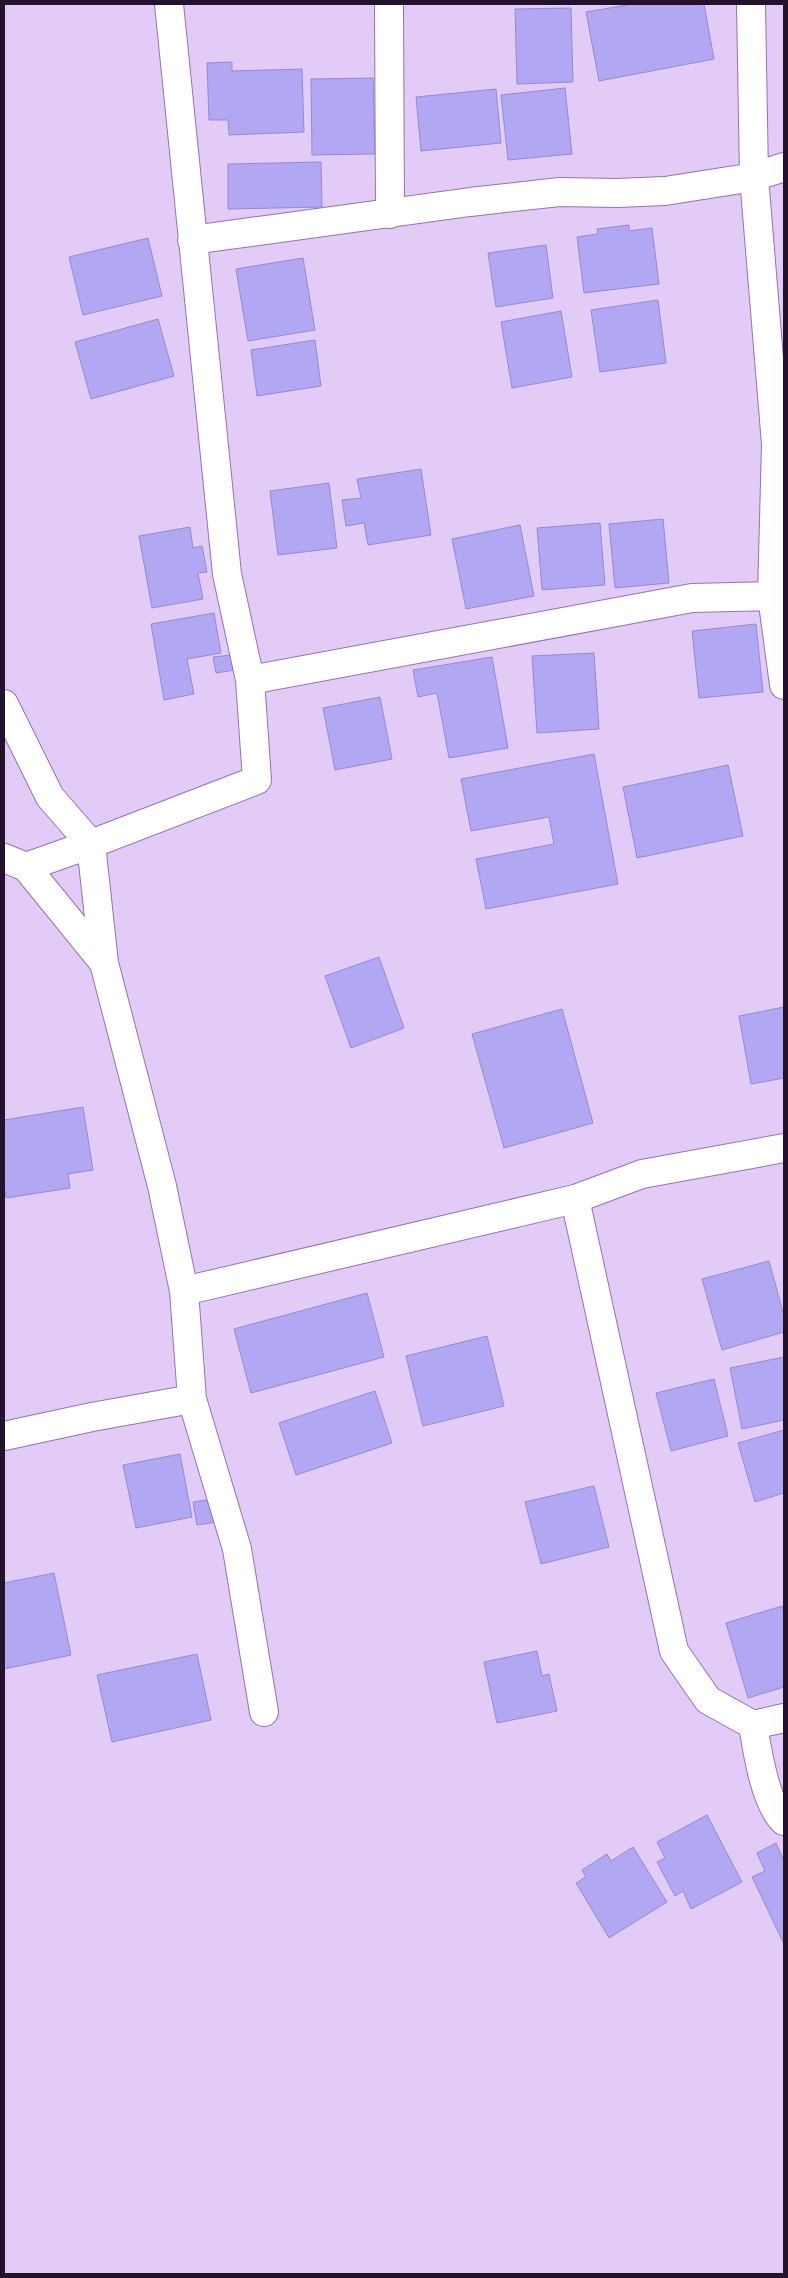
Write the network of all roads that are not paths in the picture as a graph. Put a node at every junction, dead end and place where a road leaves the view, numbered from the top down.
1 (169, 4) edge
2 (389, 4) edge
3 (751, 4) edge
4 (784, 167) edge
5 (754, 177) junction
6 (390, 214) junction
7 (192, 240) junction
8 (772, 596) junction
9 (250, 680) junction
10 (784, 685) edge
11 (4, 704) edge
12 (91, 844) junction
13 (15, 862) edge
14 (104, 962) junction
15 (784, 1148) edge
16 (575, 1199) junction
17 (184, 1290) junction
18 (192, 1399) junction
19 (4, 1436) edge
20 (264, 1712) dead end
21 (784, 1718) edge
22 (753, 1725) junction
23 (784, 1821) edge

1 - 7 street
2 - 6 street
3 - 5 street
4 - 5 street
5 - 6 street
5 - 8 street
6 - 7 street
7 - 9 street
8 - 9 street
8 - 10 street
9 - 12 street
11 - 12 street
12 - 13 street
12 - 14 street
13 - 14 street
14 - 17 street
15 - 16 street
16 - 17 street
16 - 22 street
17 - 18 street
18 - 19 street
18 - 20 street
21 - 22 street
22 - 23 street

